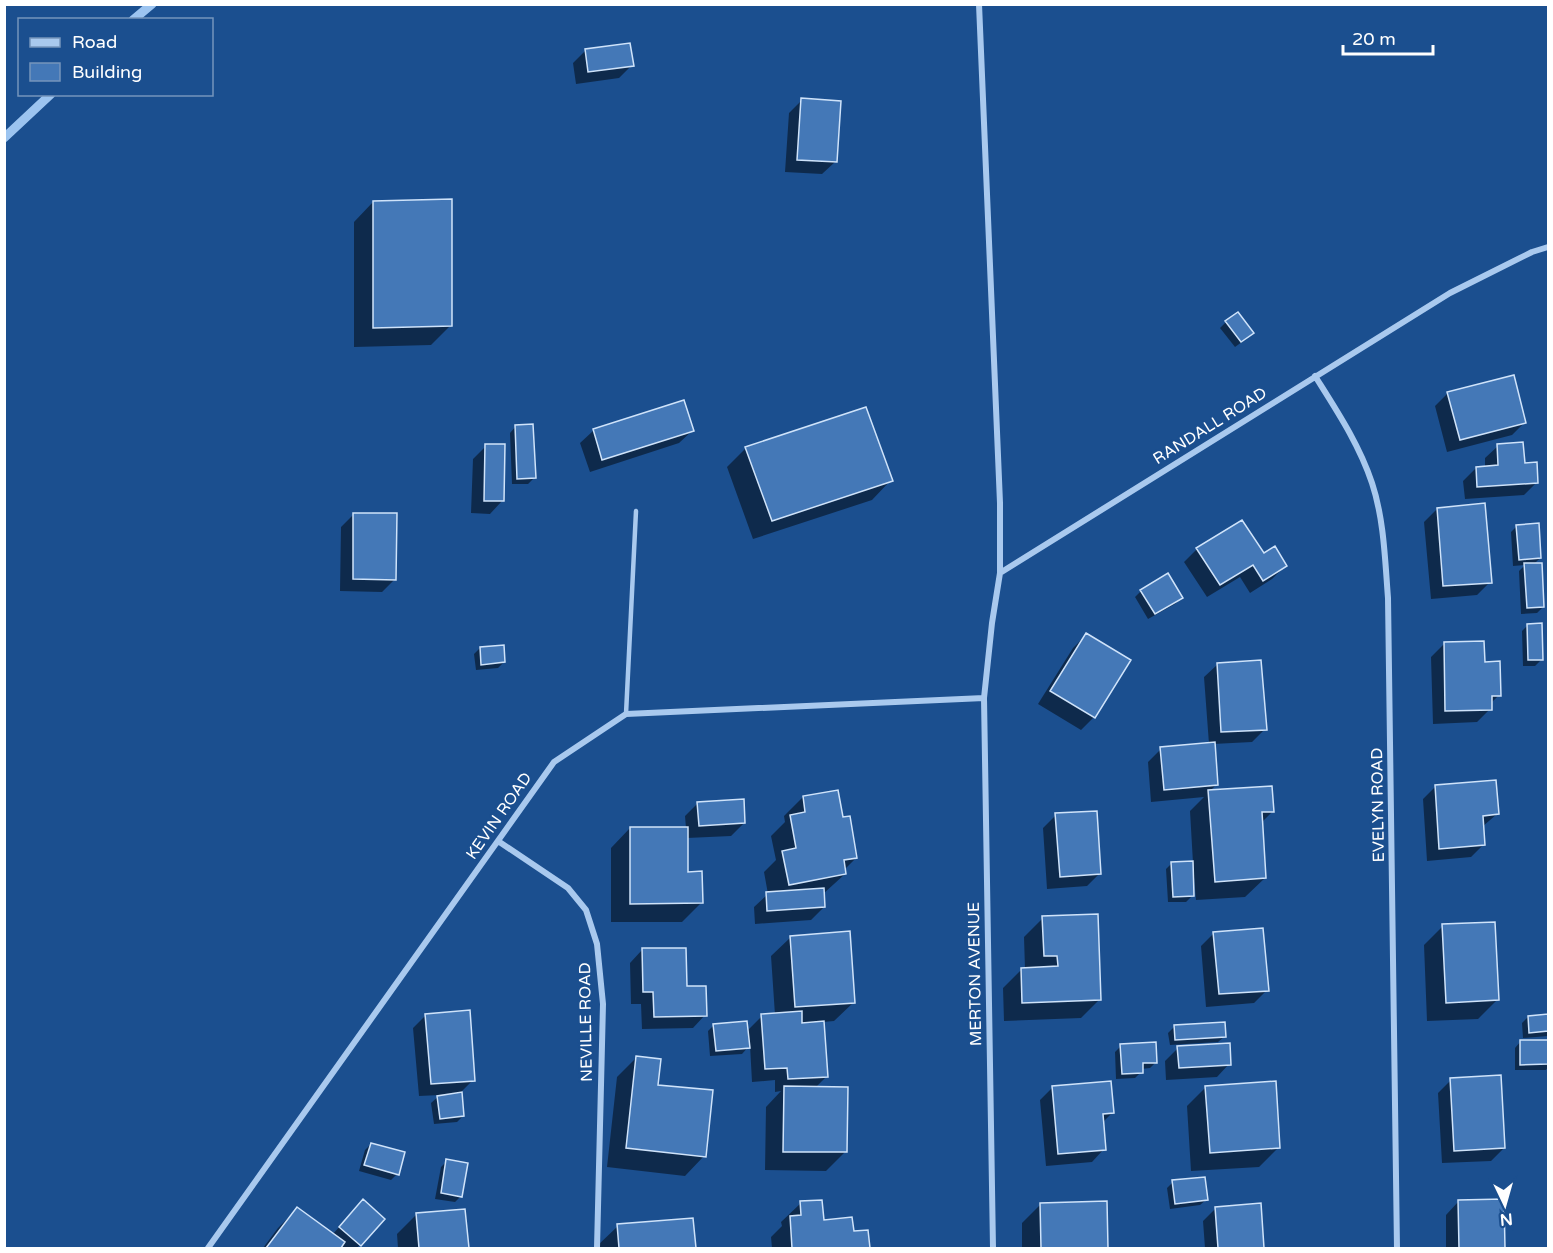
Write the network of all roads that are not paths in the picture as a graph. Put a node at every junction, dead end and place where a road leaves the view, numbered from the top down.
1 (979, 4) edge
2 (1548, 248) edge
3 (1316, 376) junction
4 (636, 511) dead end
5 (1000, 573) junction
6 (984, 698) junction
7 (626, 714) junction
8 (498, 841) junction
9 (208, 1248) edge
10 (597, 1248) edge
11 (993, 1248) edge
12 (1397, 1248) edge

1 - 5 street
2 - 3 street, RANDALL ROAD
3 - 5 street, RANDALL ROAD
3 - 12 street, EVELYN ROAD
4 - 7 lane
5 - 6 street
6 - 7 street
6 - 11 street, MERTON AVENUE
7 - 8 street, KEVIN ROAD
8 - 9 street, KEVIN ROAD
8 - 10 street, NEVILLE ROAD

